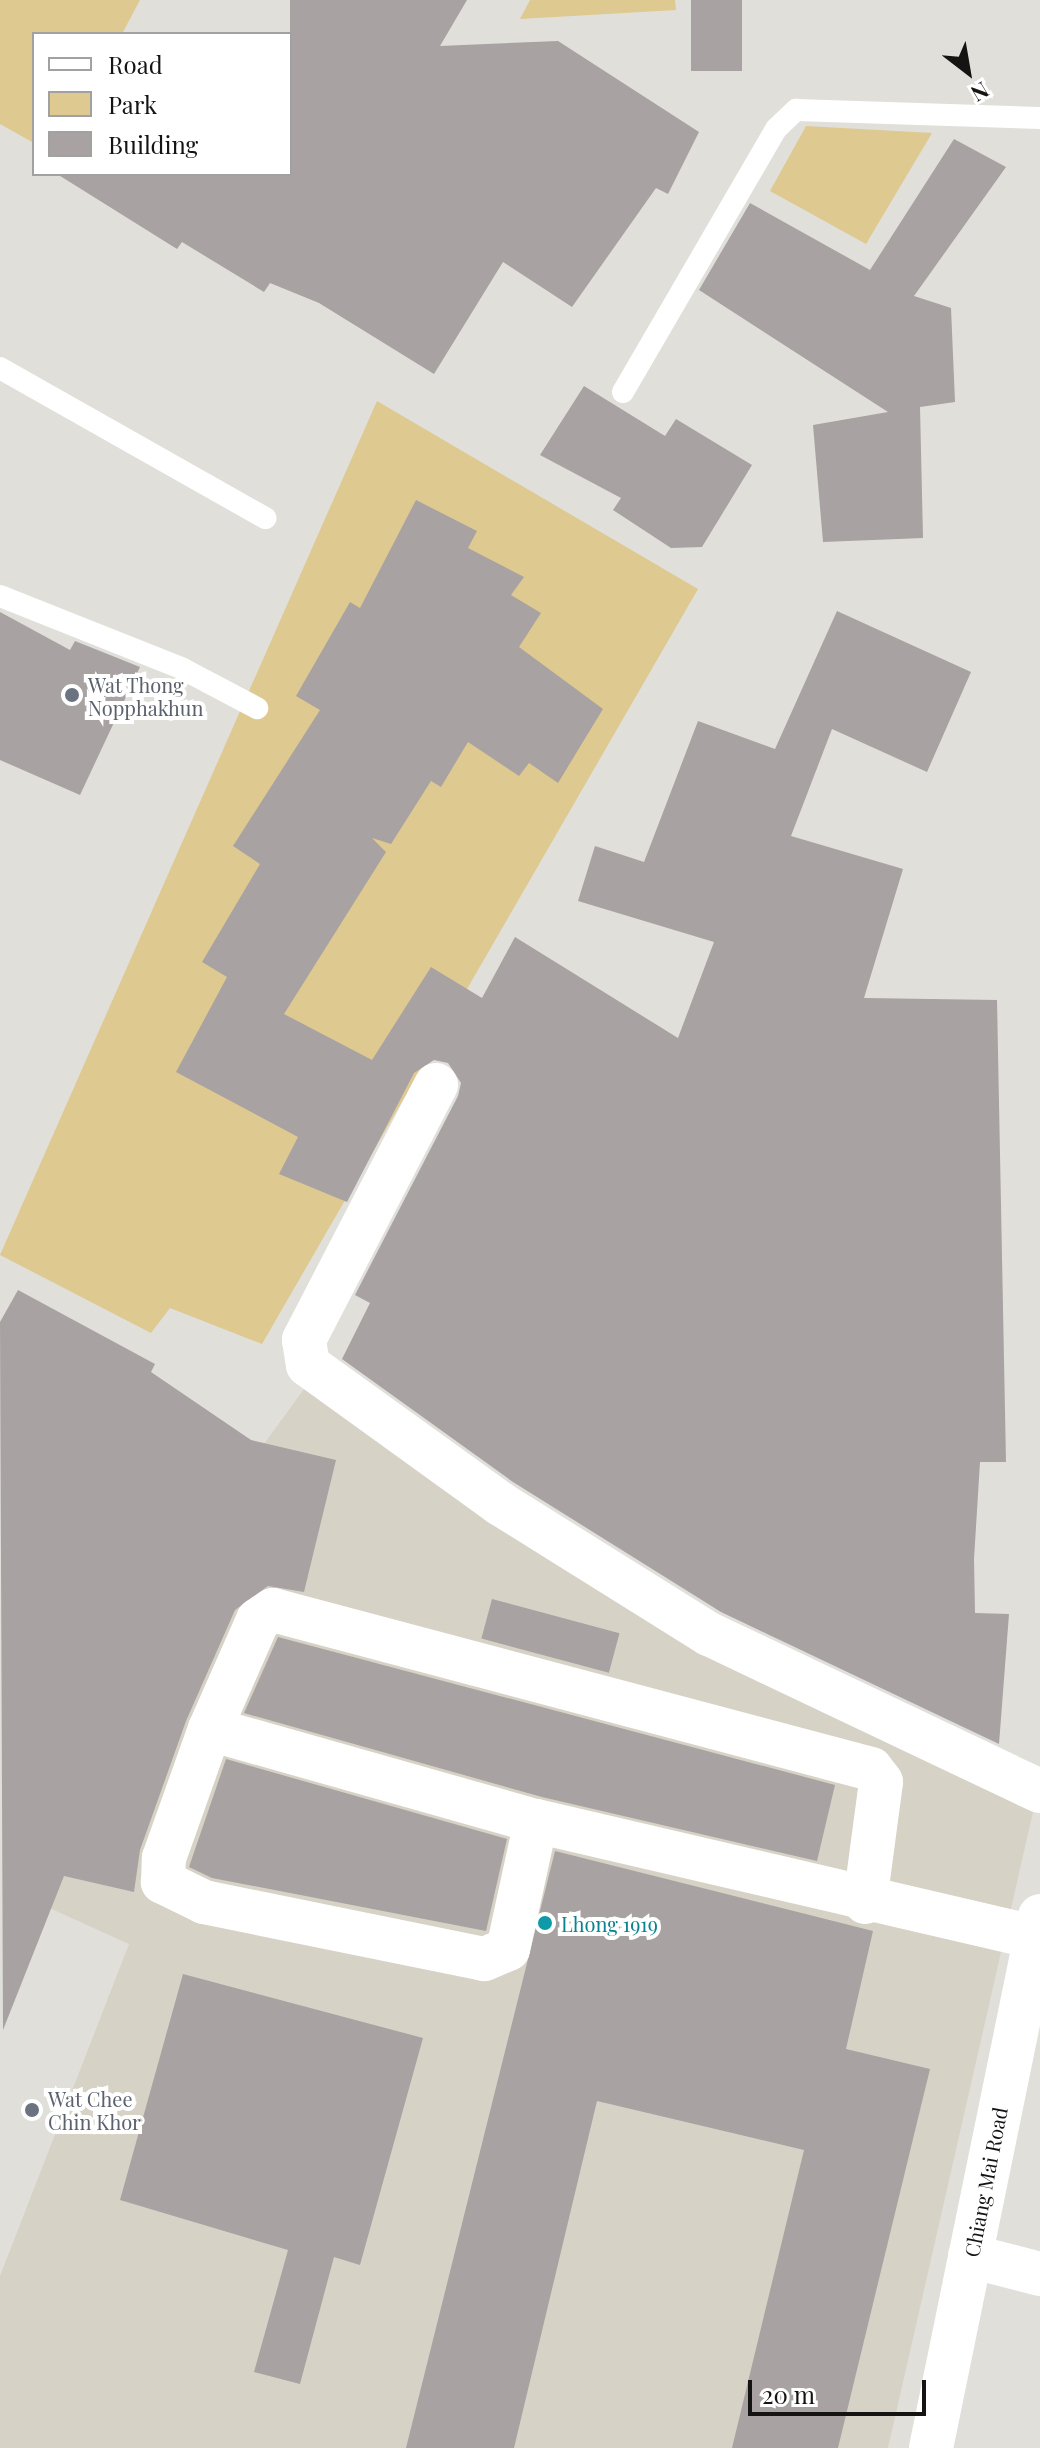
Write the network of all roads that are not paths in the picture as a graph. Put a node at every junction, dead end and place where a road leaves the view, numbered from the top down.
1 (1040, 118) edge
2 (0, 368) edge
3 (623, 392) dead end
4 (265, 518) dead end
5 (0, 596) edge
6 (253, 706) dead end
7 (436, 1085) dead end
8 (210, 1729) junction
9 (1040, 1791) edge
10 (536, 1821) junction
11 (865, 1902) junction
12 (1037, 1926) edge
13 (970, 2256) junction
14 (1040, 2274) edge
15 (931, 2448) edge

1 - 3 lane
2 - 4 lane
5 - 6 lane
7 - 9 street
8 - 10 street
8 - 10 street
8 - 11 street
10 - 11 street
11 - 12 street
12 - 13 street, Chiang Mai Road
13 - 14 street
13 - 15 street, Chiang Mai Road

